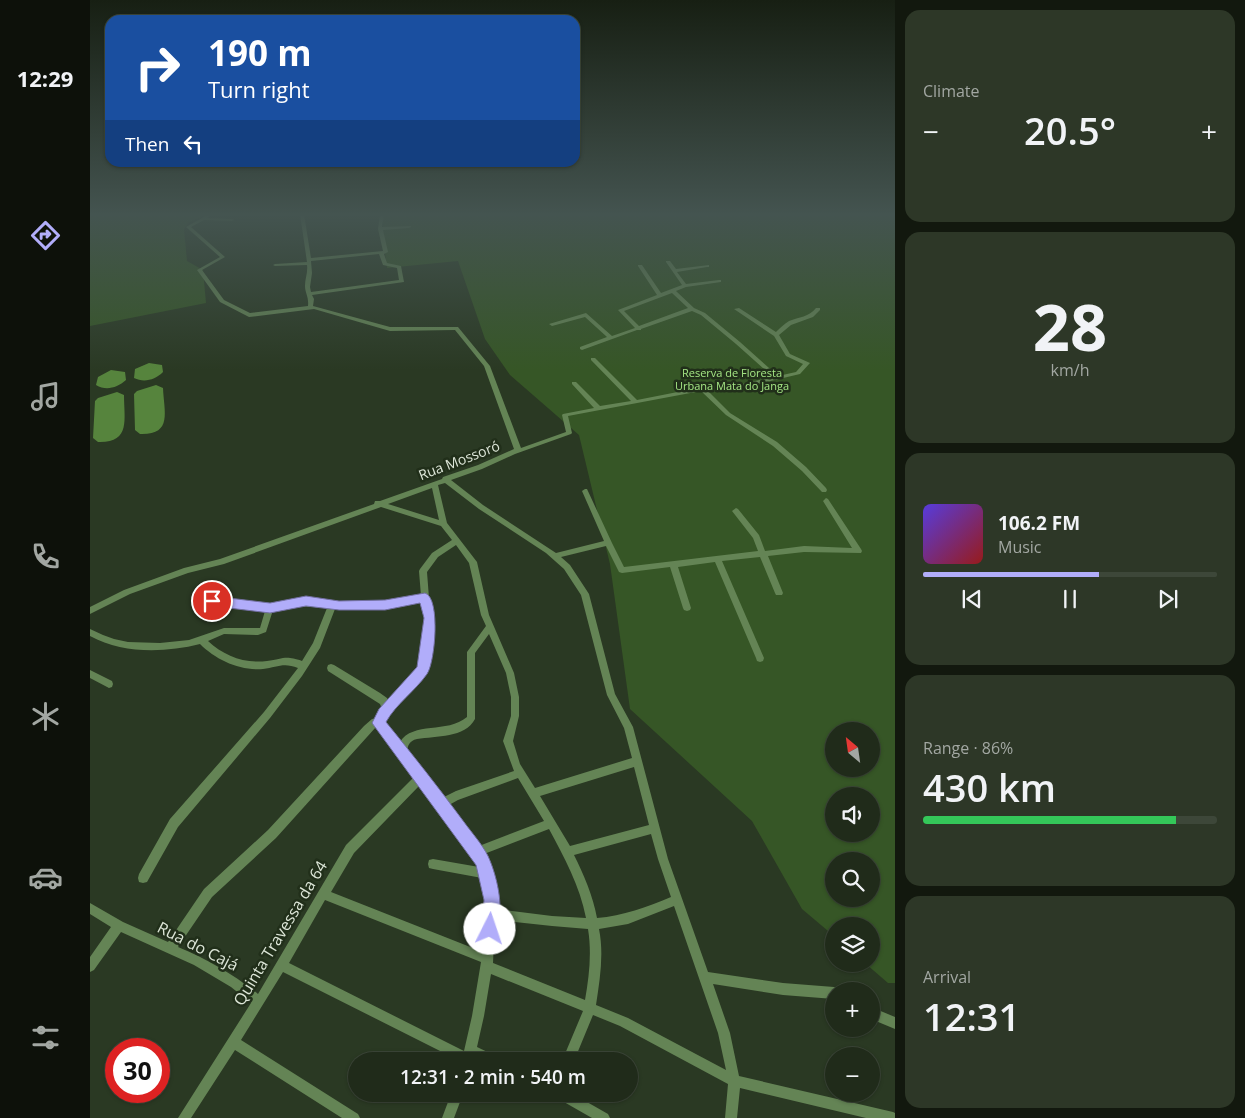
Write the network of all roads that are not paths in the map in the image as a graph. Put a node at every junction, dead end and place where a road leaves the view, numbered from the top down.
1 (207, 266) edge
2 (309, 266) edge
3 (395, 266) edge
4 (640, 266) dead end
5 (671, 266) edge
6 (706, 266) edge
7 (674, 270) junction
8 (719, 281) dead end
9 (685, 286) junction
10 (672, 290) junction
11 (310, 294) junction
12 (660, 295) junction
13 (310, 308) junction
14 (737, 309) dead end
15 (692, 310) junction
16 (818, 310) dead end
17 (552, 324) dead end
18 (639, 329) junction
19 (776, 335) junction
20 (611, 338) junction
21 (582, 348) dead end
22 (593, 359) dead end
23 (776, 378) junction
24 (574, 383) dead end
25 (702, 389) junction
26 (636, 402) junction
27 (599, 409) junction
28 (516, 452) junction
29 (445, 479) junction
30 (434, 484) junction
31 (824, 490) dead end
32 (585, 491) dead end
33 (826, 501) dead end
34 (377, 503) junction
35 (736, 511) dead end
36 (444, 524) junction
37 (457, 540) junction
38 (608, 543) junction
39 (764, 553) junction
40 (554, 556) junction
41 (717, 559) junction
42 (673, 564) junction
43 (779, 592) dead end
44 (209, 598) dead end
45 (425, 598) junction
46 (332, 605) junction
47 (270, 608) junction
48 (687, 608) dead end
49 (90, 611) edge
50 (490, 626) junction
51 (90, 632) edge
52 (200, 640) junction
53 (760, 658) dead end
54 (301, 665) junction
55 (331, 668) dead end
56 (90, 674) edge
57 (109, 684) dead end
58 (387, 710) junction
59 (378, 723) junction
60 (402, 754) junction
61 (638, 762) junction
62 (520, 773) junction
63 (420, 778) junction
64 (533, 793) junction
65 (442, 804) junction
66 (550, 823) junction
67 (655, 828) junction
68 (477, 852) junction
69 (568, 852) junction
70 (433, 864) dead end
71 (487, 874) junction
72 (143, 878) dead end
73 (323, 894) junction
74 (677, 900) junction
75 (90, 908) edge
76 (492, 914) junction
77 (594, 923) junction
78 (119, 926) junction
79 (171, 948) junction
80 (486, 962) junction
81 (281, 965) junction
82 (90, 966) edge
83 (704, 976) junction
84 (825, 992) edge
85 (259, 1002) junction
86 (590, 1006) junction
87 (880, 1017) edge
88 (895, 1023) edge
89 (234, 1042) junction
90 (459, 1052) edge
91 (470, 1052) edge
92 (572, 1052) edge
93 (734, 1081) junction
94 (454, 1102) edge
95 (575, 1102) edge
96 (184, 1118) edge
97 (354, 1118) edge
98 (448, 1118) edge
99 (604, 1118) edge
100 (731, 1118) edge
101 (893, 1118) edge

1 - 13 street, Rua Mossoró
2 - 11 street
3 - 11 street
4 - 12 street
5 - 7 street
6 - 7 street
7 - 9 street
8 - 9 street
9 - 10 street
10 - 12 street
10 - 15 street
11 - 13 street
12 - 18 street
13 - 28 street, Rua Mossoró
14 - 19 street
15 - 18 street
15 - 23 street
16 - 19 street
17 - 20 street
18 - 20 street
19 - 23 street
20 - 21 street
22 - 26 street
23 - 25 street
24 - 27 street
25 - 26 street
25 - 31 street
26 - 27 street
27 - 28 street
28 - 29 street, Rua Mossoró
29 - 30 street, Rua Mossoró
29 - 40 street
30 - 34 street, Rua Mossoró
30 - 36 street
32 - 38 street
33 - 39 street
34 - 36 street
34 - 49 street, Rua Mossoró
35 - 39 street
36 - 37 street
37 - 45 street
37 - 50 street
38 - 40 street
38 - 42 street
39 - 41 street
39 - 43 street
40 - 61 street
41 - 42 street
41 - 53 street
42 - 48 street
44 - 47 street
45 - 46 street
45 - 58 street
46 - 47 street
46 - 54 street
47 - 52 street
50 - 60 street
50 - 62 street
51 - 52 street
52 - 54 street
54 - 72 street
55 - 58 street
56 - 57 street
58 - 59 street
59 - 60 street
59 - 79 street
60 - 63 street
61 - 64 street
61 - 67 street
62 - 64 street
62 - 65 street
63 - 65 street
63 - 73 street, Quinta Travessa da 64
64 - 66 street
65 - 68 street
66 - 68 street
66 - 69 street
67 - 69 street
67 - 74 street
68 - 71 street
69 - 77 street
70 - 71 street
71 - 76 street
73 - 80 street
73 - 81 street, Quinta Travessa da 64
74 - 77 street
74 - 83 street
75 - 78 street, Rua do Cajá
76 - 77 street
76 - 80 street
77 - 86 street
78 - 79 street, Rua do Cajá
78 - 82 street
79 - 85 street, Rua do Cajá
80 - 86 street
80 - 91 street
81 - 85 street, Quinta Travessa da 64
81 - 90 street
83 - 84 street
83 - 93 street
85 - 89 street, Quinta Travessa da 64
86 - 92 street
86 - 93 street
87 - 88 street
89 - 96 street, Quinta Travessa da 64
89 - 97 street
93 - 100 street
93 - 101 street
94 - 98 street
95 - 99 street

